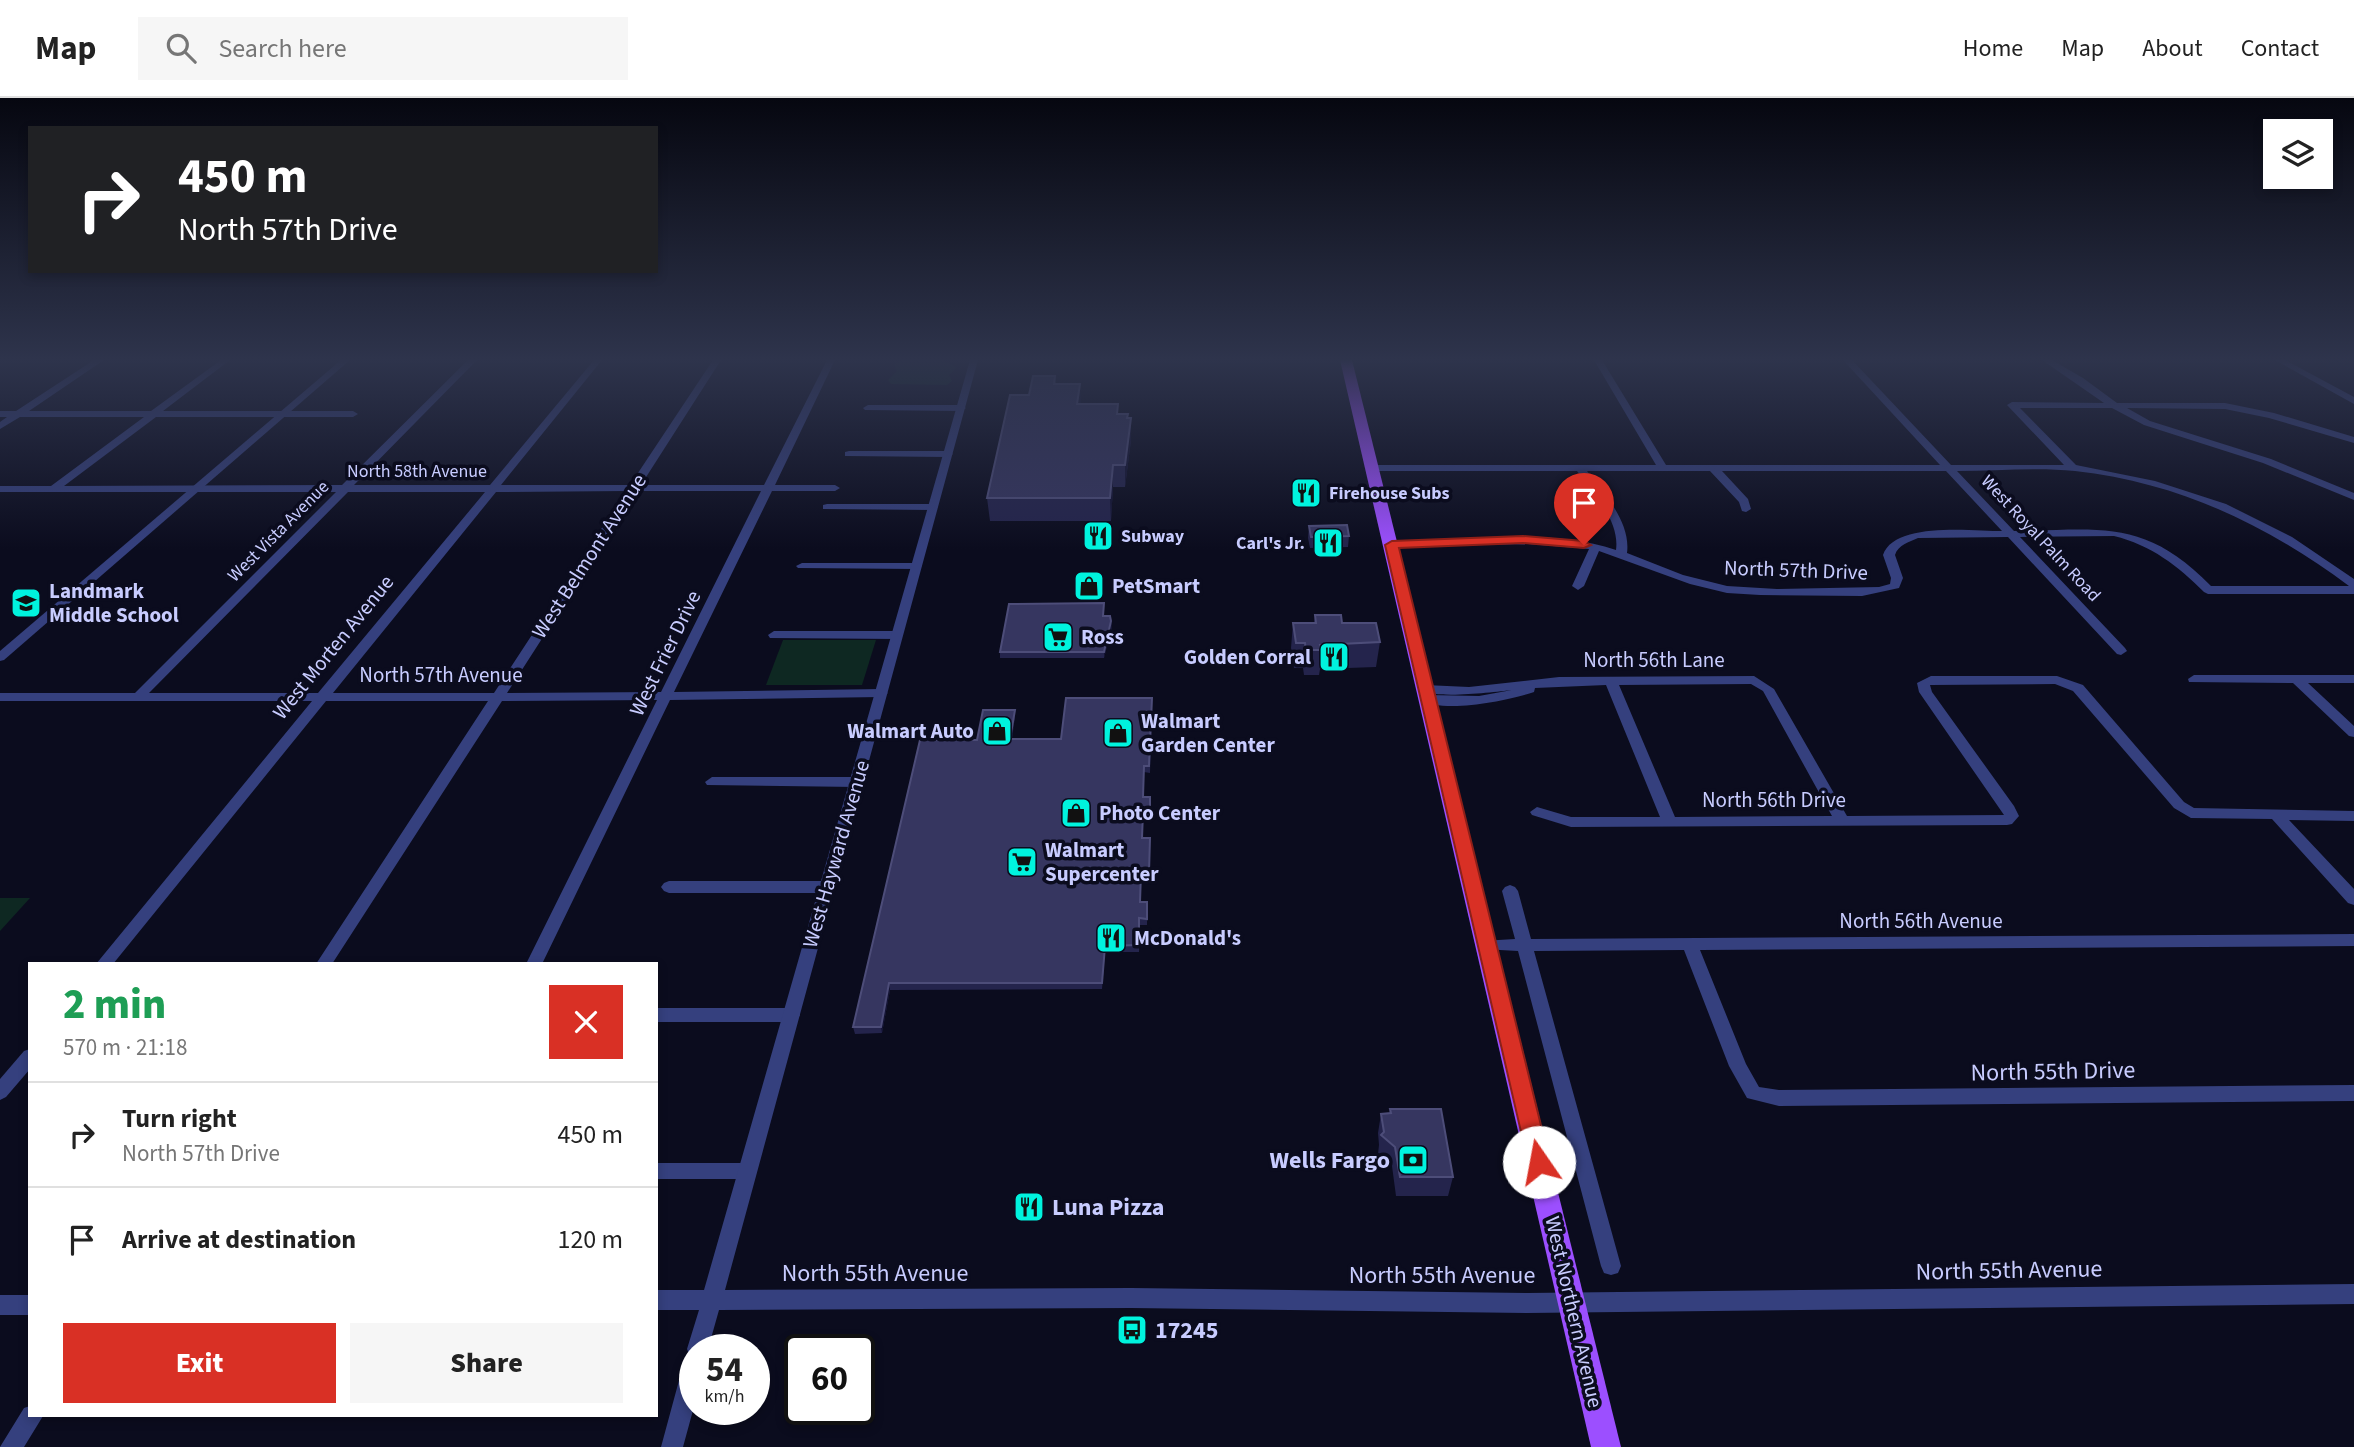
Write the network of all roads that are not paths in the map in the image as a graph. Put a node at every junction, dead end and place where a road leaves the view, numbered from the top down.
1 (141, 423) edge
2 (273, 423) edge
3 (411, 423) edge
4 (546, 423) edge
5 (676, 423) edge
6 (800, 423) edge
7 (956, 423) edge
8 (1362, 423) edge
9 (1635, 423) edge
10 (1906, 423) edge
11 (2031, 423) edge
12 (2147, 423) edge
13 (2296, 423) edge
14 (2354, 440) edge
15 (849, 454) dead end
16 (947, 454) junction
17 (1579, 467) junction
18 (1661, 467) junction
19 (1712, 467) junction
20 (1948, 467) junction
21 (1373, 468) junction
22 (2073, 468) junction
23 (493, 488) junction
24 (634, 488) junction
25 (767, 488) junction
26 (835, 488) dead end
27 (0, 489) edge
28 (53, 489) junction
29 (195, 489) junction
30 (345, 489) junction
31 (2354, 497) edge
32 (933, 506) junction
33 (827, 507) dead end
34 (1746, 509) dead end
35 (2009, 533) junction
36 (1392, 545) junction
37 (1595, 547) junction
38 (1621, 554) junction
39 (802, 566) dead end
40 (916, 566) junction
41 (1578, 586) dead end
42 (2354, 588) edge
43 (774, 635) dead end
44 (897, 635) junction
45 (2121, 651) dead end
46 (0, 657) edge
47 (2194, 679) dead end
48 (2296, 679) junction
49 (2354, 679) edge
50 (1611, 681) junction
51 (881, 693) junction
52 (1427, 694) junction
53 (323, 696) junction
54 (497, 696) junction
55 (665, 696) junction
56 (0, 697) edge
57 (138, 697) junction
58 (2354, 733) edge
59 (712, 782) dead end
60 (856, 782) junction
61 (1537, 811) dead end
62 (2277, 816) junction
63 (2354, 816) edge
64 (1842, 820) junction
65 (1670, 822) junction
66 (670, 887) dead end
67 (827, 887) junction
68 (1510, 891) dead end
69 (2354, 898) edge
70 (2354, 940) edge
71 (1524, 945) junction
72 (1690, 945) junction
73 (1488, 946) junction
74 (106, 962) edge
75 (325, 962) edge
76 (535, 962) edge
77 (658, 1014) edge
78 (791, 1015) junction
79 (28, 1058) edge
80 (0, 1092) edge
81 (2354, 1093) edge
82 (658, 1171) edge
83 (747, 1171) junction
84 (1611, 1266) dead end
85 (2354, 1294) edge
86 (712, 1299) junction
87 (658, 1300) edge
88 (1572, 1302) junction
89 (0, 1305) edge
90 (28, 1305) edge
91 (702, 1334) edge
92 (31, 1417) edge
93 (679, 1421) edge
94 (11, 1447) edge
95 (672, 1447) edge
96 (1606, 1447) edge

1 - 28 street
2 - 29 street
3 - 30 street, West Vista Avenue
4 - 23 street, West Morten Avenue
5 - 24 street, West Belmont Avenue
6 - 25 street, West Frier Drive
7 - 16 street, West Hayward Avenue
8 - 21 main road, West Northern Avenue
9 - 18 street
10 - 20 street, West Royal Palm Road
11 - 22 street
12 - 31 street
13 - 14 street
15 - 16 street
16 - 32 street, West Hayward Avenue
17 - 18 street
17 - 21 street
17 - 38 street
18 - 19 street
19 - 20 street
19 - 34 street
20 - 22 street
20 - 35 street, West Royal Palm Road
21 - 36 main road, West Northern Avenue
22 - 42 street
23 - 24 street, North 58th Avenue
23 - 30 street, North 58th Avenue
23 - 53 street, West Morten Avenue
24 - 25 street, North 58th Avenue
24 - 54 street, West Belmont Avenue
25 - 26 street, North 58th Avenue
25 - 55 street, West Frier Drive
27 - 28 street, North 58th Avenue
28 - 29 street, North 58th Avenue
29 - 30 street, North 58th Avenue
29 - 46 street
30 - 57 street, West Vista Avenue
32 - 33 street
32 - 40 street, West Hayward Avenue
35 - 38 street, North 57th Drive
35 - 42 street, North 57th Drive
35 - 45 street, West Royal Palm Road
36 - 37 street, North 57th Drive
36 - 52 main road, West Northern Avenue
37 - 38 street, North 57th Drive
37 - 41 street
39 - 40 street
40 - 44 street, West Hayward Avenue
43 - 44 street
44 - 51 street, West Hayward Avenue
47 - 48 street
48 - 49 street
48 - 58 street
50 - 52 street, North 56th Lane
50 - 64 street, North 56th Lane
50 - 65 street
51 - 55 street, North 57th Avenue
51 - 60 street, West Hayward Avenue
52 - 73 main road, West Northern Avenue
53 - 54 street, North 57th Avenue
53 - 57 street, North 57th Avenue
53 - 74 street, West Morten Avenue
54 - 55 street, North 57th Avenue
54 - 75 street, West Belmont Avenue
55 - 76 street, West Frier Drive
56 - 57 street, North 57th Avenue
59 - 60 street
60 - 67 street, West Hayward Avenue
61 - 65 street, North 56th Drive
62 - 63 street
62 - 64 street, North 56th Drive
62 - 69 street
64 - 65 street, North 56th Drive
66 - 67 street
67 - 78 street, West Hayward Avenue
68 - 71 street, West Northern Avenue
70 - 72 street, North 56th Avenue
71 - 72 street, North 56th Avenue
71 - 73 street, North 56th Avenue
71 - 84 street, West Northern Avenue
72 - 81 street, North 55th Drive
73 - 88 main road, West Northern Avenue
77 - 78 street
78 - 83 street, West Hayward Avenue
79 - 80 street
82 - 83 street
83 - 86 street, West Hayward Avenue
85 - 88 street, North 55th Avenue
86 - 87 street, North 55th Avenue
86 - 88 street, North 55th Avenue
86 - 91 street, West Hayward Avenue
88 - 96 main road, West Northern Avenue
89 - 90 street
92 - 94 street
93 - 95 street

